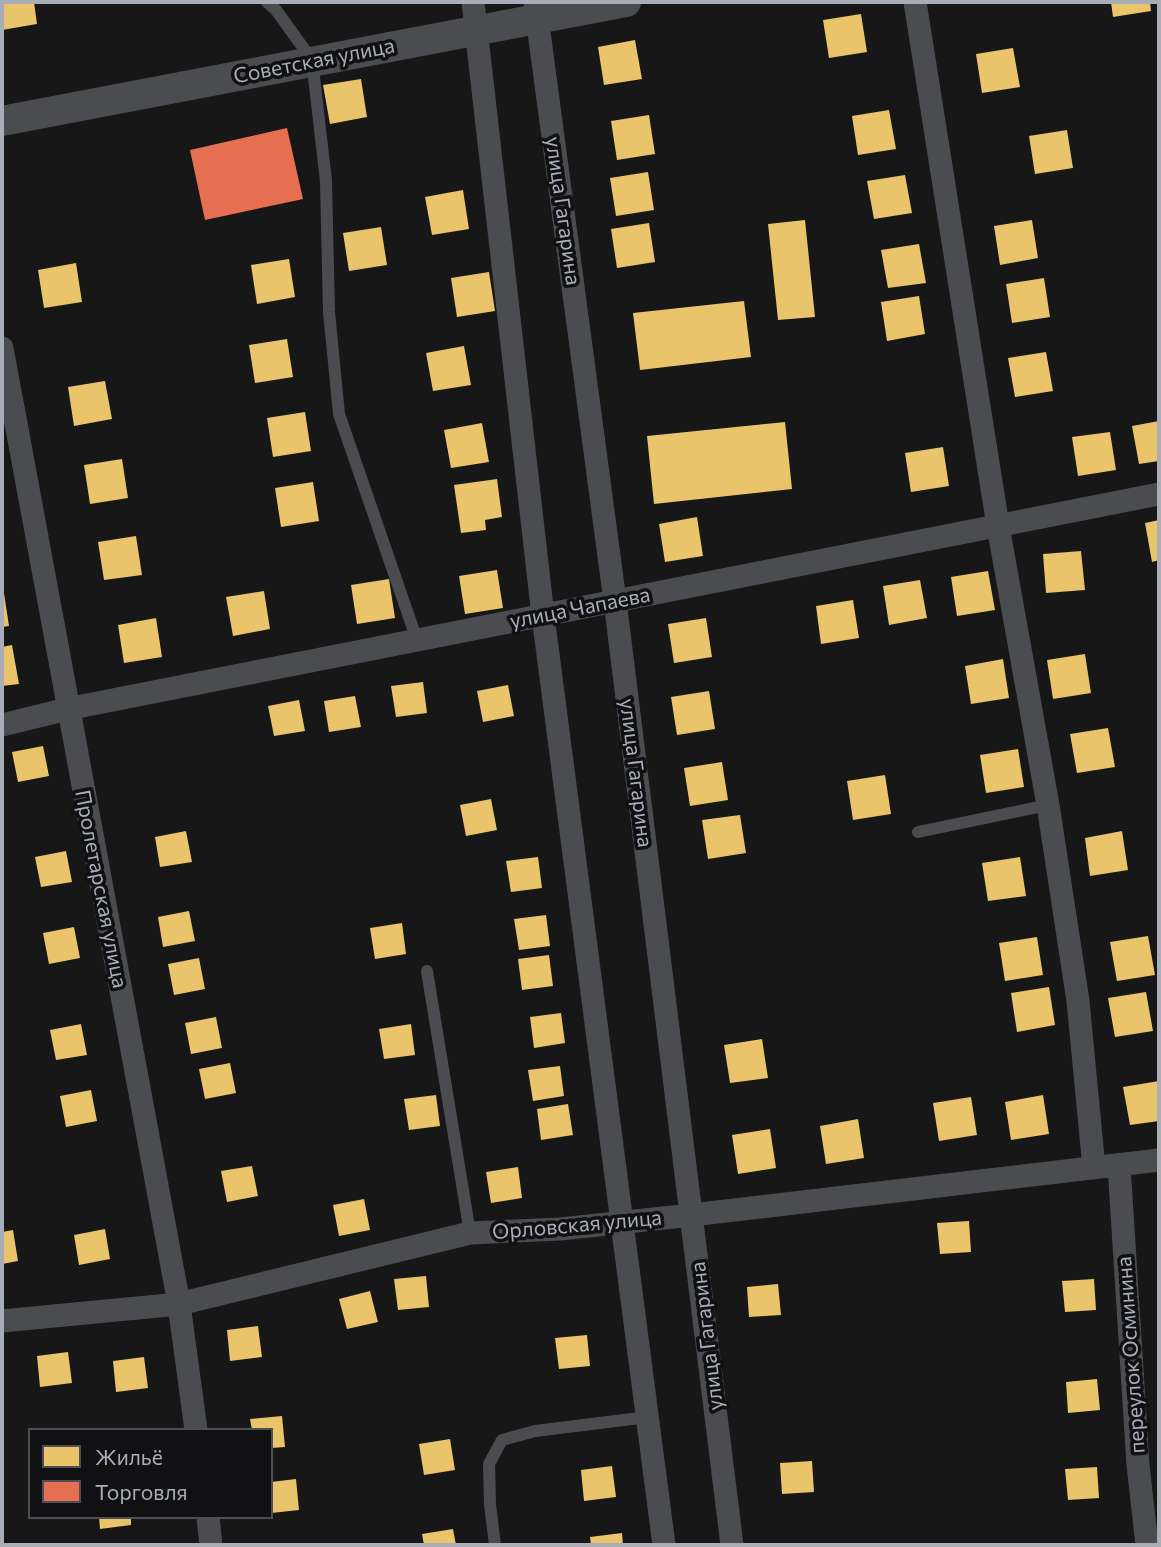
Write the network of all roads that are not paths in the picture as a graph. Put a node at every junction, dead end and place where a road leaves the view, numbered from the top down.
1 (267, 2) edge
2 (626, 2) edge
3 (915, 2) edge
4 (536, 10) edge
5 (475, 16) edge
6 (312, 60) junction
7 (2, 121) edge
8 (2, 348) edge
9 (1159, 494) edge
10 (998, 526) junction
11 (615, 601) junction
12 (543, 615) junction
13 (417, 640) junction
14 (67, 709) junction
15 (2, 725) edge
16 (1048, 805) junction
17 (918, 832) dead end
18 (427, 971) dead end
19 (1159, 1160) edge
20 (1119, 1165) junction
21 (1094, 1168) junction
22 (692, 1215) junction
23 (623, 1222) junction
24 (470, 1233) junction
25 (179, 1304) junction
26 (2, 1321) edge
27 (648, 1416) junction
28 (196, 1428) edge
29 (208, 1519) edge
30 (211, 1545) edge
31 (495, 1545) edge
32 (664, 1545) edge
33 (732, 1545) edge
34 (1147, 1545) edge

1 - 6 lane
2 - 4 street, Советская улица
3 - 10 street
4 - 5 street, Советская улица
4 - 11 street, улица Гагарина
5 - 6 street, Советская улица
5 - 12 street
6 - 7 street, Советская улица
6 - 13 lane
8 - 14 street, Пролетарская улица
9 - 10 street, улица Чапаева
10 - 11 street, улица Чапаева
10 - 16 street
11 - 12 street, улица Чапаева
11 - 22 street, улица Гагарина
12 - 13 street, улица Чапаева
12 - 23 street
13 - 14 street, улица Чапаева
14 - 15 street, улица Чапаева
14 - 25 street, Пролетарская улица
16 - 17 lane
16 - 21 street
18 - 24 lane
19 - 20 street, Орловская улица
20 - 21 street, Орловская улица
20 - 34 street, переулок Осминина
21 - 22 street, Орловская улица
22 - 23 street, Орловская улица
22 - 33 street, улица Гагарина
23 - 24 street, Орловская улица
23 - 27 street
24 - 25 street, Орловская улица
25 - 26 street, Орловская улица
25 - 28 street, Пролетарская улица
27 - 31 lane
27 - 32 street
29 - 30 street

